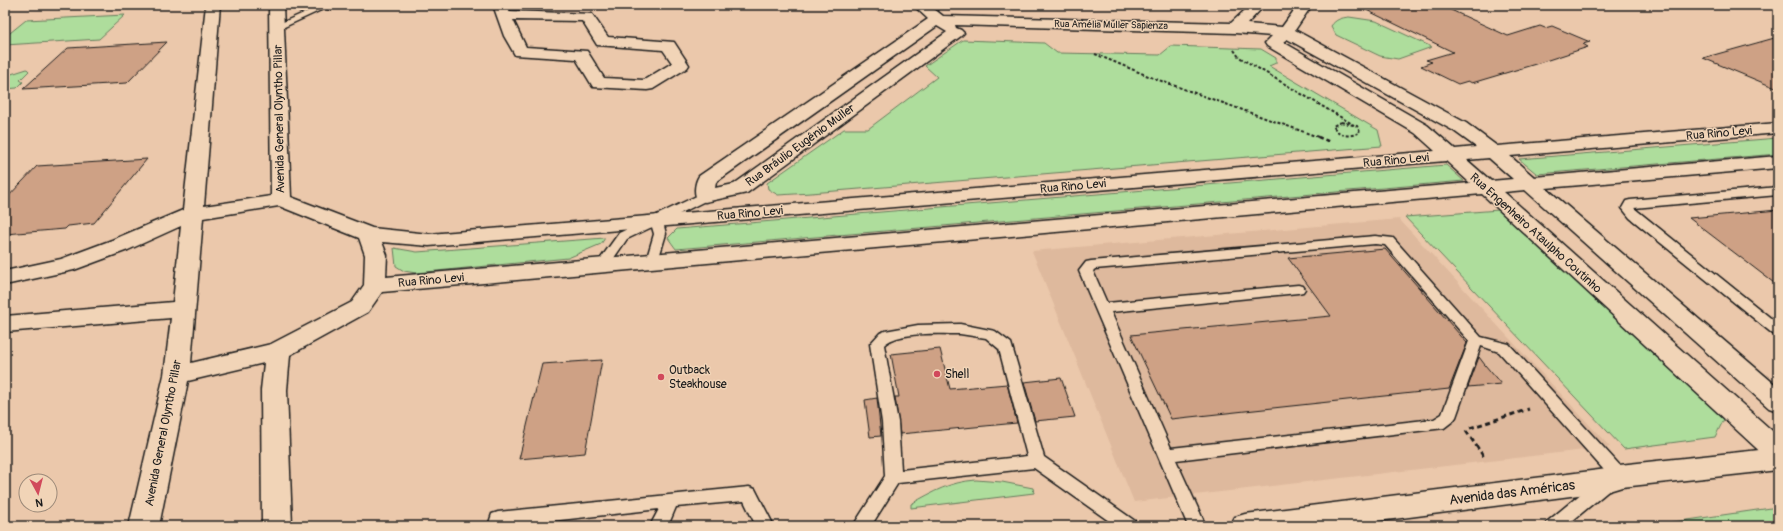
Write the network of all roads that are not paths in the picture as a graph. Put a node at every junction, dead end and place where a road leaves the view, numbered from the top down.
1 (213, 5) edge
2 (276, 5) edge
3 (315, 5) edge
4 (329, 5) edge
5 (920, 5) edge
6 (1248, 5) edge
7 (1305, 5) edge
8 (502, 10) edge
9 (549, 16) junction
10 (936, 20) junction
11 (277, 27) junction
12 (1235, 28) junction
13 (956, 33) junction
14 (512, 36) junction
15 (1279, 38) junction
16 (1778, 128) edge
17 (1494, 152) junction
18 (1450, 155) junction
19 (1778, 162) edge
20 (1529, 184) junction
21 (1486, 188) junction
22 (1778, 191) edge
23 (705, 196) junction
24 (281, 200) junction
25 (192, 214) junction
26 (656, 220) junction
27 (368, 234) junction
28 (652, 261) junction
29 (602, 265) junction
30 (5, 278) edge
31 (375, 285) junction
32 (1298, 289) dead end
33 (1101, 308) junction
34 (183, 309) junction
35 (5, 324) edge
36 (1778, 331) edge
37 (1476, 340) junction
38 (278, 351) junction
39 (177, 375) junction
40 (1778, 401) edge
41 (1778, 452) edge
42 (1166, 455) junction
43 (1778, 459) edge
44 (1037, 462) junction
45 (893, 477) junction
46 (1614, 478) junction
47 (671, 501) junction
48 (144, 526) edge
49 (277, 526) edge
50 (497, 526) edge
51 (659, 526) edge
52 (765, 526) edge
53 (862, 526) edge
54 (1129, 526) edge
55 (1197, 526) edge
56 (1245, 526) edge
57 (1554, 526) edge

1 - 25 street, Avenida General Olyntho Pillar
2 - 11 street, Avenida General Olyntho Pillar
3 - 4 lane
4 - 11 lane
5 - 10 street
6 - 12 street
7 - 15 street
8 - 9 street
8 - 14 street
9 - 14 street
9 - 14 street
10 - 12 street, Rua Amélia Muller Sapienza
10 - 13 street
10 - 23 street, Rua Bráulio Eugênio Muller
11 - 24 street, Avenida General Olyntho Pillar
12 - 15 street, Rua Amélia Muller Sapienza
13 - 15 street, Rua Amélia Muller Sapienza
13 - 23 street, Rua Bráulio Eugênio Muller
15 - 17 street
15 - 18 street, Rua Engenheiro Ataulpho Coutinho
16 - 17 street, Rua Rino Levi
17 - 18 street, Rua Rino Levi
17 - 20 street
18 - 21 street, Rua Engenheiro Ataulpho Coutinho
18 - 26 street, Rua Rino Levi
19 - 20 street, Rua Rino Levi
20 - 21 street, Rua Rino Levi
20 - 40 street
21 - 28 street, Rua Rino Levi
21 - 41 street, Rua Engenheiro Ataulpho Coutinho
22 - 36 lane
23 - 26 lane
24 - 25 street
24 - 27 street, Avenida General Olyntho Pillar
25 - 30 street
25 - 34 street, Avenida General Olyntho Pillar
26 - 27 street, Rua Rino Levi
26 - 28 lane
26 - 29 lane
27 - 31 street
28 - 29 street, Rua Rino Levi
29 - 31 street, Rua Rino Levi
31 - 38 street
32 - 33 lane
33 - 37 lane
33 - 42 lane
34 - 35 street
34 - 39 street, Avenida General Olyntho Pillar
37 - 42 lane
37 - 46 lane
38 - 39 street
38 - 49 street
39 - 48 street, Avenida General Olyntho Pillar
42 - 55 lane
43 - 46 street, Avenida das Américas
44 - 45 lane
44 - 45 lane
44 - 54 lane
45 - 53 lane
46 - 56 street, Avenida das Américas
46 - 57 lane
47 - 50 lane
47 - 51 lane
47 - 52 lane

